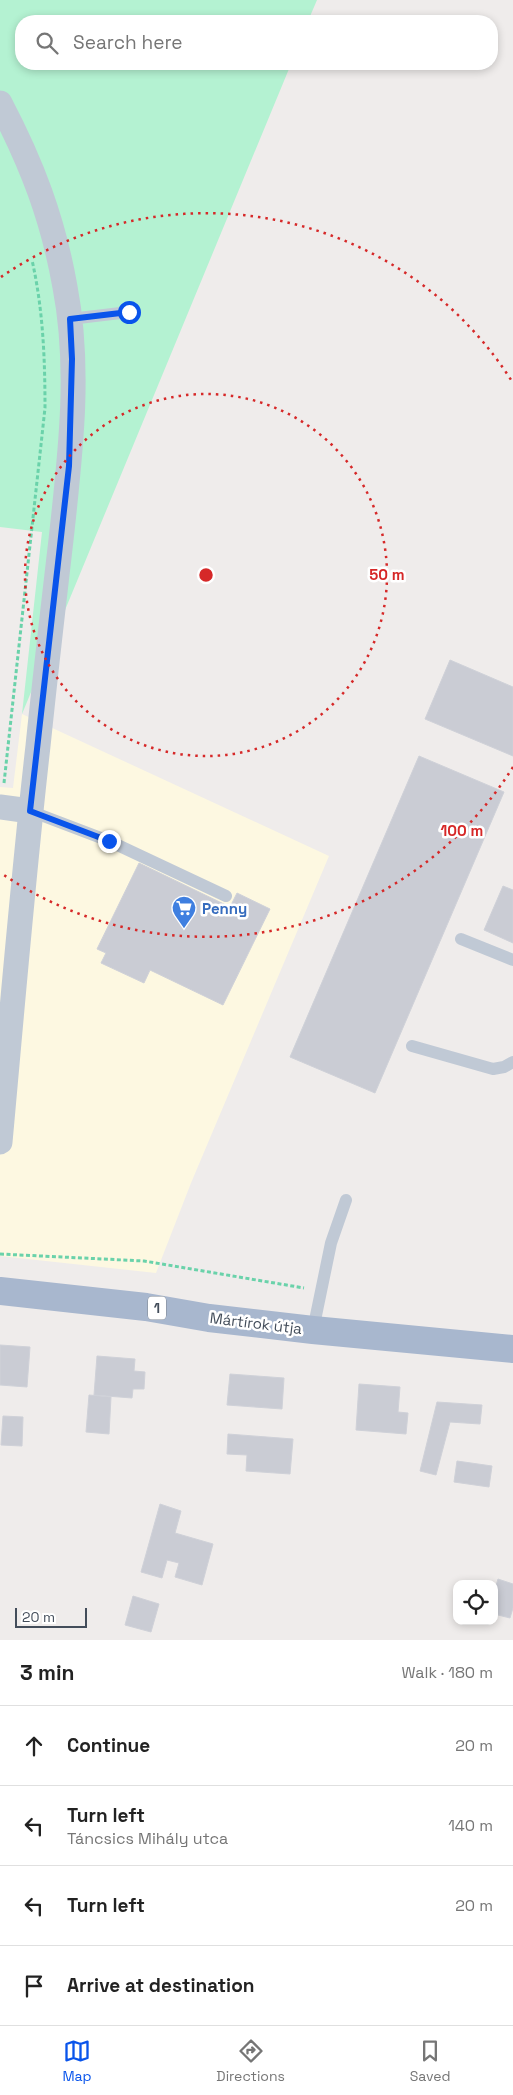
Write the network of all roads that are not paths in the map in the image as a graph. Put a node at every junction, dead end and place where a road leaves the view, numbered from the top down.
1 (0, 103) edge
2 (129, 312) dead end
3 (70, 319) junction
4 (1, 807) edge
5 (30, 811) junction
6 (226, 896) dead end
7 (461, 939) dead end
8 (513, 960) edge
9 (412, 1046) dead end
10 (513, 1062) edge
11 (0, 1142) edge
12 (346, 1200) dead end
13 (0, 1292) edge
14 (313, 1330) junction
15 (513, 1350) edge

1 - 3 street
2 - 3 lane
3 - 5 street
4 - 5 street
5 - 6 lane
5 - 11 street
7 - 8 lane
9 - 10 lane
12 - 14 lane
13 - 14 main road, Mártírok útja / 1
14 - 15 main road, Mártírok útja / 1

